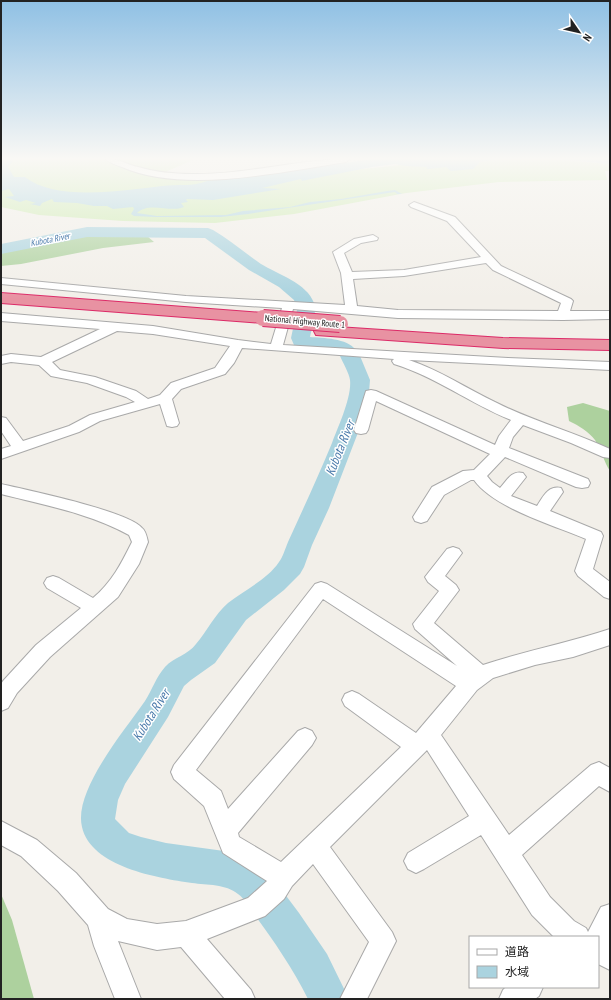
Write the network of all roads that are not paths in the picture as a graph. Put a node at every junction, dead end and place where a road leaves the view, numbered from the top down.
1 (416, 206) edge
2 (373, 238) dead end
3 (488, 259) junction
4 (348, 276) junction
5 (1, 281) edge
6 (1, 291) edge
7 (112, 306) junction
8 (288, 306) junction
9 (3, 308) edge
10 (351, 309) junction
11 (610, 315) edge
12 (563, 316) junction
13 (262, 322) junction
14 (116, 326) junction
15 (610, 335) edge
16 (238, 344) junction
17 (610, 345) edge
18 (276, 348) junction
19 (383, 354) junction
20 (1, 360) edge
21 (43, 362) junction
22 (610, 366) edge
23 (165, 398) junction
24 (145, 403) junction
25 (521, 418) junction
26 (1, 421) edge
27 (172, 423) dead end
28 (361, 430) dead end
29 (20, 448) junction
30 (500, 452) junction
31 (1, 454) edge
32 (608, 454) dead end
33 (478, 474) junction
34 (518, 477) dead end
35 (582, 483) dead end
36 (1, 490) edge
37 (555, 492) dead end
38 (501, 497) junction
39 (540, 514) junction
40 (421, 517) dead end
41 (453, 553) dead end
42 (53, 583) dead end
43 (610, 592) edge
44 (94, 607) junction
45 (610, 637) edge
46 (476, 680) junction
47 (4, 691) edge
48 (352, 700) dead end
49 (305, 738) dead end
50 (423, 740) junction
51 (610, 782) edge
52 (484, 820) junction
53 (225, 830) junction
54 (1, 832) edge
55 (315, 846) junction
56 (506, 853) junction
57 (416, 861) dead end
58 (279, 884) junction
59 (610, 916) edge
60 (99, 918) junction
61 (186, 934) junction
62 (576, 936) edge
63 (599, 936) edge
64 (599, 950) edge
65 (610, 957) edge
66 (528, 988) edge
67 (128, 999) edge
68 (242, 999) edge
69 (353, 999) edge
70 (512, 999) edge

1 - 3 street
2 - 4 street
3 - 4 street
3 - 12 street
4 - 10 street
5 - 8 street
6 - 7 highway
7 - 9 highway, National Highway Route 1
7 - 13 highway, National Highway Route 1
8 - 10 street
8 - 18 street
9 - 13 highway, National Highway Route 1
9 - 14 street
10 - 12 street
11 - 12 street
13 - 15 highway, National Highway Route 1, bridge
13 - 17 highway, National Highway Route 1
14 - 16 street
14 - 21 street
16 - 18 street
16 - 23 street
18 - 19 street
19 - 22 street
19 - 25 street
20 - 21 street
21 - 24 street
23 - 24 street
23 - 27 street
24 - 29 street
25 - 30 street
25 - 32 street
26 - 29 street
28 - 30 street
29 - 31 street
30 - 33 street
30 - 35 street
33 - 38 street
33 - 40 street
34 - 38 street
36 - 44 street
37 - 39 street
38 - 39 street
39 - 43 street
41 - 46 street
42 - 44 street
44 - 47 street
45 - 46 street
46 - 50 street
46 - 53 street
48 - 50 street
49 - 53 street
50 - 52 street
50 - 55 street
51 - 56 street
52 - 56 street
52 - 57 street
53 - 58 street
54 - 60 street
55 - 58 street
55 - 69 street
56 - 62 street
58 - 61 street
59 - 63 street
60 - 61 street
60 - 67 street
61 - 68 street
64 - 65 street
66 - 70 street

